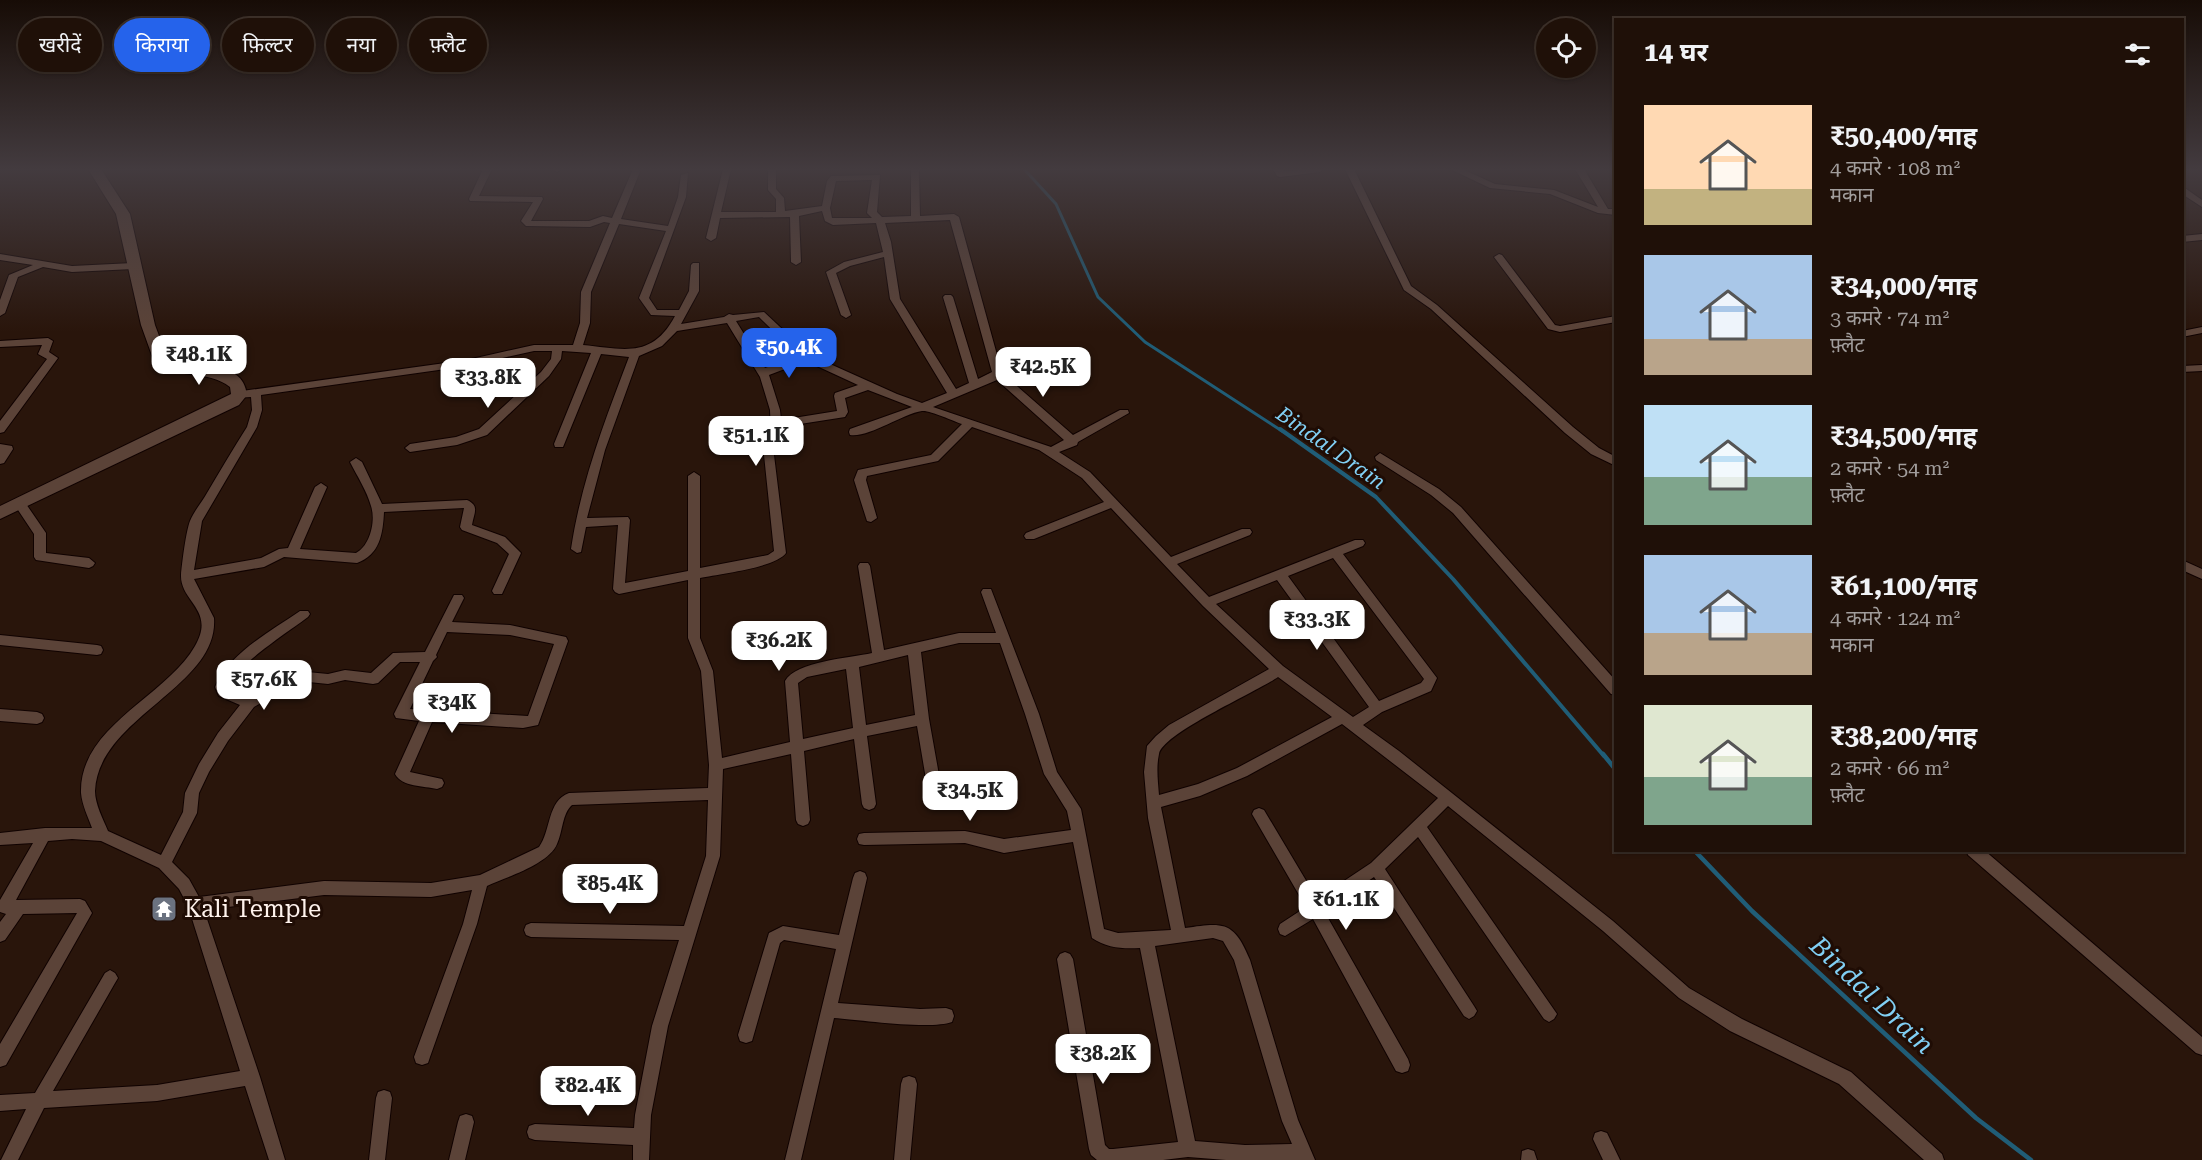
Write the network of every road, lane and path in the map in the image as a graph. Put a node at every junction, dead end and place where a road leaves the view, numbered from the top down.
1 (125, 223) edge
2 (528, 223) edge
3 (592, 223) edge
4 (616, 223) edge
5 (617, 223) edge
6 (673, 223) edge
7 (716, 223) edge
8 (794, 223) edge
9 (881, 223) edge
10 (956, 223) edge
11 (1375, 223) edge
12 (671, 229) junction
13 (2202, 237) edge
14 (711, 238) dead end
15 (2184, 238) edge
16 (886, 254) junction
17 (1499, 256) dead end
18 (0, 257) edge
19 (796, 262) dead end
20 (696, 265) dead end
21 (42, 266) junction
22 (133, 266) junction
23 (948, 297) dead end
24 (0, 313) edge
25 (683, 313) junction
26 (846, 315) dead end
27 (729, 317) junction
28 (1614, 319) edge
29 (674, 328) junction
30 (2202, 330) edge
31 (2184, 334) edge
32 (0, 344) edge
33 (558, 348) junction
34 (577, 348) junction
35 (597, 350) junction
36 (635, 354) junction
37 (806, 357) junction
38 (2202, 368) edge
39 (2184, 369) edge
40 (763, 373) junction
41 (997, 374) junction
42 (975, 385) junction
43 (870, 386) junction
44 (953, 393) junction
45 (239, 395) junction
46 (256, 395) junction
47 (926, 407) junction
48 (1124, 413) dead end
49 (776, 424) junction
50 (969, 424) junction
51 (0, 429) edge
52 (854, 432) dead end
53 (1073, 442) junction
54 (559, 444) dead end
55 (0, 448) edge
56 (410, 448) dead end
57 (1052, 451) junction
58 (1380, 457) dead end
59 (0, 460) edge
60 (1614, 461) edge
61 (356, 462) dead end
62 (694, 476) dead end
63 (321, 487) dead end
64 (20, 504) junction
65 (1110, 504) junction
66 (378, 508) junction
67 (0, 513) edge
68 (871, 518) dead end
69 (580, 523) junction
70 (1246, 532) dead end
71 (1030, 536) dead end
72 (1359, 543) dead end
73 (577, 549) dead end
74 (293, 551) junction
75 (1336, 553) junction
76 (1170, 562) junction
77 (89, 563) dead end
78 (2184, 565) edge
79 (864, 566) dead end
80 (2202, 574) edge
81 (187, 576) junction
82 (694, 576) junction
83 (1281, 576) junction
84 (498, 591) dead end
85 (987, 592) dead end
86 (458, 598) dead end
87 (1207, 603) junction
88 (303, 614) dead end
89 (445, 627) junction
90 (1004, 638) junction
91 (0, 640) edge
92 (914, 648) junction
93 (97, 650) dead end
94 (431, 657) junction
95 (879, 657) junction
96 (852, 663) junction
97 (1278, 670) junction
98 (1614, 688) edge
99 (249, 703) junction
100 (1377, 708) junction
101 (0, 715) edge
102 (427, 717) junction
103 (37, 718) dead end
104 (922, 719) junction
105 (1348, 720) junction
106 (860, 732) junction
107 (798, 744) junction
108 (716, 765) junction
109 (437, 783) dead end
110 (716, 794) junction
111 (1446, 799) junction
112 (937, 803) dead end
113 (1154, 803) junction
114 (869, 804) dead end
115 (1259, 814) dead end
116 (803, 820) dead end
117 (1419, 826) junction
118 (45, 834) junction
119 (1077, 835) junction
120 (102, 836) junction
121 (864, 839) dead end
122 (4, 840) edge
123 (1975, 852) edge
124 (164, 863) junction
125 (1376, 868) junction
126 (860, 878) dead end
127 (481, 882) junction
128 (195, 904) junction
129 (7, 907) edge
130 (1315, 909) junction
131 (1285, 928) dead end
132 (531, 930) dead end
133 (687, 933) junction
134 (0, 934) edge
135 (1179, 934) junction
136 (1146, 940) junction
137 (845, 943) junction
138 (1065, 959) dead end
139 (110, 978) dead end
140 (829, 1010) junction
141 (1469, 1011) dead end
142 (1549, 1014) dead end
143 (946, 1016) dead end
144 (746, 1035) dead end
145 (2202, 1047) edge
146 (422, 1057) dead end
147 (0, 1059) edge
148 (1402, 1065) dead end
149 (252, 1077) junction
150 (909, 1084) dead end
151 (384, 1098) dead end
152 (40, 1099) junction
153 (0, 1103) edge
154 (466, 1122) dead end
155 (535, 1132) dead end
156 (641, 1137) junction
157 (1601, 1139) dead end
158 (1188, 1149) junction
159 (1305, 1156) edge
160 (9, 1160) edge
161 (277, 1160) edge
162 (377, 1160) edge
163 (457, 1160) edge
164 (641, 1160) edge
165 (793, 1160) edge
166 (902, 1160) edge
167 (1612, 1160) edge
168 (1936, 1160) edge

1 - 22 street
2 - 3 street
4 - 34 street
5 - 12 street
6 - 12 street
7 - 14 street
8 - 19 street
9 - 16 street
10 - 41 street
11 - 60 street
12 - 25 street
13 - 15 street
16 - 26 street
16 - 44 street
17 - 28 street
18 - 21 street
20 - 25 street
21 - 22 street
21 - 24 street
22 - 45 street
23 - 42 street
25 - 29 street
27 - 29 street
27 - 37 street
27 - 40 street
29 - 36 street
30 - 31 street
32 - 51 street
33 - 34 street
33 - 46 street
33 - 56 street
34 - 35 street
35 - 36 street
35 - 54 street
36 - 69 street
37 - 40 street
37 - 43 street
38 - 39 street
40 - 49 street
41 - 42 street
41 - 53 street
42 - 44 street
43 - 47 street
43 - 49 street
44 - 47 street
45 - 46 street
45 - 64 street
46 - 81 street
47 - 50 street
47 - 52 street
48 - 53 street
49 - 82 street
50 - 57 street
50 - 68 street
53 - 57 street
55 - 59 street
57 - 65 street
58 - 98 street
61 - 66 street
62 - 82 street
63 - 74 street
64 - 67 street
64 - 77 street
65 - 71 street
65 - 76 street
66 - 74 street
66 - 84 street
69 - 73 street
69 - 82 street
70 - 76 street
72 - 75 street
74 - 81 street
75 - 83 street
75 - 100 street
76 - 87 street
78 - 80 street
79 - 95 street
81 - 120 street
82 - 108 street
83 - 87 street
83 - 100 street
85 - 90 street
86 - 89 street
87 - 97 street
88 - 99 street
89 - 94 street
89 - 102 street
90 - 92 street
90 - 119 street
91 - 93 street
92 - 95 street
92 - 104 street
94 - 99 street
94 - 102 street
95 - 96 street
96 - 106 street
96 - 107 street
97 - 105 street
97 - 113 street
99 - 124 street
100 - 105 street
101 - 103 street
102 - 109 street
104 - 106 street
104 - 112 street
105 - 111 street
105 - 113 street
106 - 107 street
106 - 114 street
107 - 108 street
107 - 116 street
108 - 110 street
110 - 127 street
110 - 133 street
111 - 117 street
111 - 168 street
113 - 135 street
115 - 130 street
117 - 125 street
117 - 142 street
118 - 120 street
118 - 122 street
118 - 129 street
119 - 121 street
119 - 136 street
120 - 124 street
123 - 145 street
124 - 128 street
125 - 130 street
125 - 141 street
126 - 137 street
127 - 128 street
127 - 146 street
128 - 149 street
129 - 134 street
129 - 147 street
130 - 131 street
130 - 148 street
132 - 133 street
133 - 156 street
135 - 136 street
135 - 159 street
136 - 158 street
137 - 140 street
137 - 144 street
138 - 158 street
139 - 152 street
140 - 143 street
140 - 165 street
149 - 152 street
149 - 161 street
150 - 166 street
151 - 162 street
152 - 153 street
152 - 160 street
154 - 163 street
155 - 156 street
156 - 164 street
157 - 167 street
158 - 159 street

